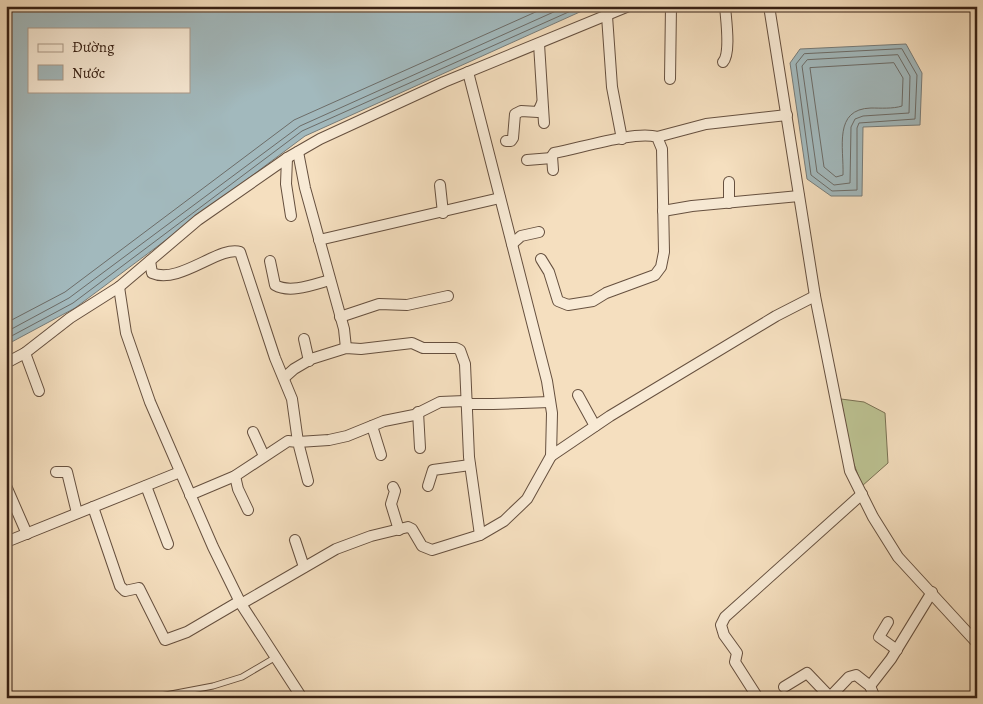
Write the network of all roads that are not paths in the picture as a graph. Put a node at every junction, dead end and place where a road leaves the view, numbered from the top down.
1 (629, 6) edge
2 (672, 6) edge
3 (725, 6) edge
4 (769, 6) edge
5 (607, 16) junction
6 (539, 44) junction
7 (723, 62) dead end
8 (468, 72) junction
9 (670, 78) dead end
10 (542, 102) junction
11 (787, 114) junction
12 (544, 123) dead end
13 (657, 138) junction
14 (622, 139) junction
15 (506, 141) dead end
16 (298, 152) junction
17 (287, 158) junction
18 (552, 158) junction
19 (527, 160) dead end
20 (554, 170) dead end
21 (729, 182) dead end
22 (440, 185) dead end
23 (799, 196) junction
24 (500, 198) junction
25 (729, 203) junction
26 (663, 211) junction
27 (442, 213) junction
28 (291, 216) dead end
29 (539, 232) dead end
30 (319, 240) junction
31 (512, 244) junction
32 (542, 259) dead end
33 (150, 261) junction
34 (270, 261) dead end
35 (330, 280) junction
36 (119, 287) junction
37 (448, 296) dead end
38 (814, 296) junction
39 (340, 317) junction
40 (304, 339) dead end
41 (346, 348) junction
42 (25, 353) junction
43 (308, 361) junction
44 (6, 363) edge
45 (285, 377) junction
46 (39, 390) dead end
47 (578, 395) dead end
48 (466, 401) junction
49 (550, 402) junction
50 (418, 412) junction
51 (372, 426) junction
52 (595, 426) junction
53 (253, 432) dead end
54 (298, 442) junction
55 (420, 448) dead end
56 (264, 456) junction
57 (381, 456) dead end
58 (551, 456) junction
59 (470, 465) junction
60 (56, 472) dead end
61 (180, 472) junction
62 (235, 476) junction
63 (308, 481) dead end
64 (6, 486) edge
65 (146, 486) junction
66 (428, 486) dead end
67 (393, 487) dead end
68 (862, 494) junction
69 (190, 495) junction
70 (93, 507) junction
71 (248, 510) dead end
72 (77, 513) junction
73 (398, 530) junction
74 (27, 534) junction
75 (480, 535) junction
76 (295, 540) dead end
77 (6, 542) edge
78 (168, 544) dead end
79 (304, 567) junction
80 (932, 592) junction
81 (241, 602) junction
82 (888, 622) dead end
83 (977, 643) edge
84 (897, 650) junction
85 (276, 657) junction
86 (870, 686) junction
87 (784, 687) dead end
88 (829, 697) edge
89 (150, 698) edge
90 (302, 698) edge
91 (758, 698) edge
92 (875, 698) edge

1 - 5 street
2 - 9 street
3 - 7 street
4 - 11 street
5 - 6 street
5 - 14 street
6 - 8 street
6 - 10 street
8 - 16 street
8 - 24 street
10 - 12 street
10 - 15 street
11 - 13 street
11 - 23 street
13 - 14 street
13 - 26 street
14 - 18 street
16 - 17 street
16 - 30 street
17 - 28 street
17 - 33 street
18 - 19 street
18 - 20 street
21 - 25 street
22 - 27 street
23 - 25 street
23 - 38 street
24 - 27 street
24 - 31 street
25 - 26 street
26 - 32 street
27 - 30 street
29 - 31 street
30 - 35 street
31 - 49 street
33 - 36 street
33 - 45 street
34 - 35 street
35 - 39 street
36 - 42 street
36 - 61 street
37 - 39 street
38 - 52 street
38 - 68 street
39 - 41 street
40 - 43 street
41 - 43 street
41 - 48 street
42 - 44 street
42 - 46 street
43 - 45 street
45 - 54 street
47 - 52 street
48 - 49 street
48 - 50 street
48 - 59 street
49 - 58 street
50 - 51 street
50 - 55 street
51 - 54 street
51 - 57 street
52 - 58 street
53 - 56 street
54 - 56 street
54 - 63 street
56 - 62 street
58 - 75 street
59 - 66 street
59 - 75 street
60 - 72 street
61 - 65 street
61 - 69 street
62 - 69 street
62 - 71 street
64 - 74 street
65 - 70 street
65 - 78 street
67 - 73 street
68 - 80 street
68 - 91 street
69 - 81 street
70 - 72 street
70 - 81 street
72 - 74 street
73 - 75 street
73 - 79 street
74 - 77 street
76 - 79 street
79 - 81 street
80 - 83 street
80 - 84 street
81 - 85 street
82 - 84 street
84 - 86 street
85 - 89 lane
85 - 90 street
86 - 88 street
86 - 92 street
87 - 88 street

